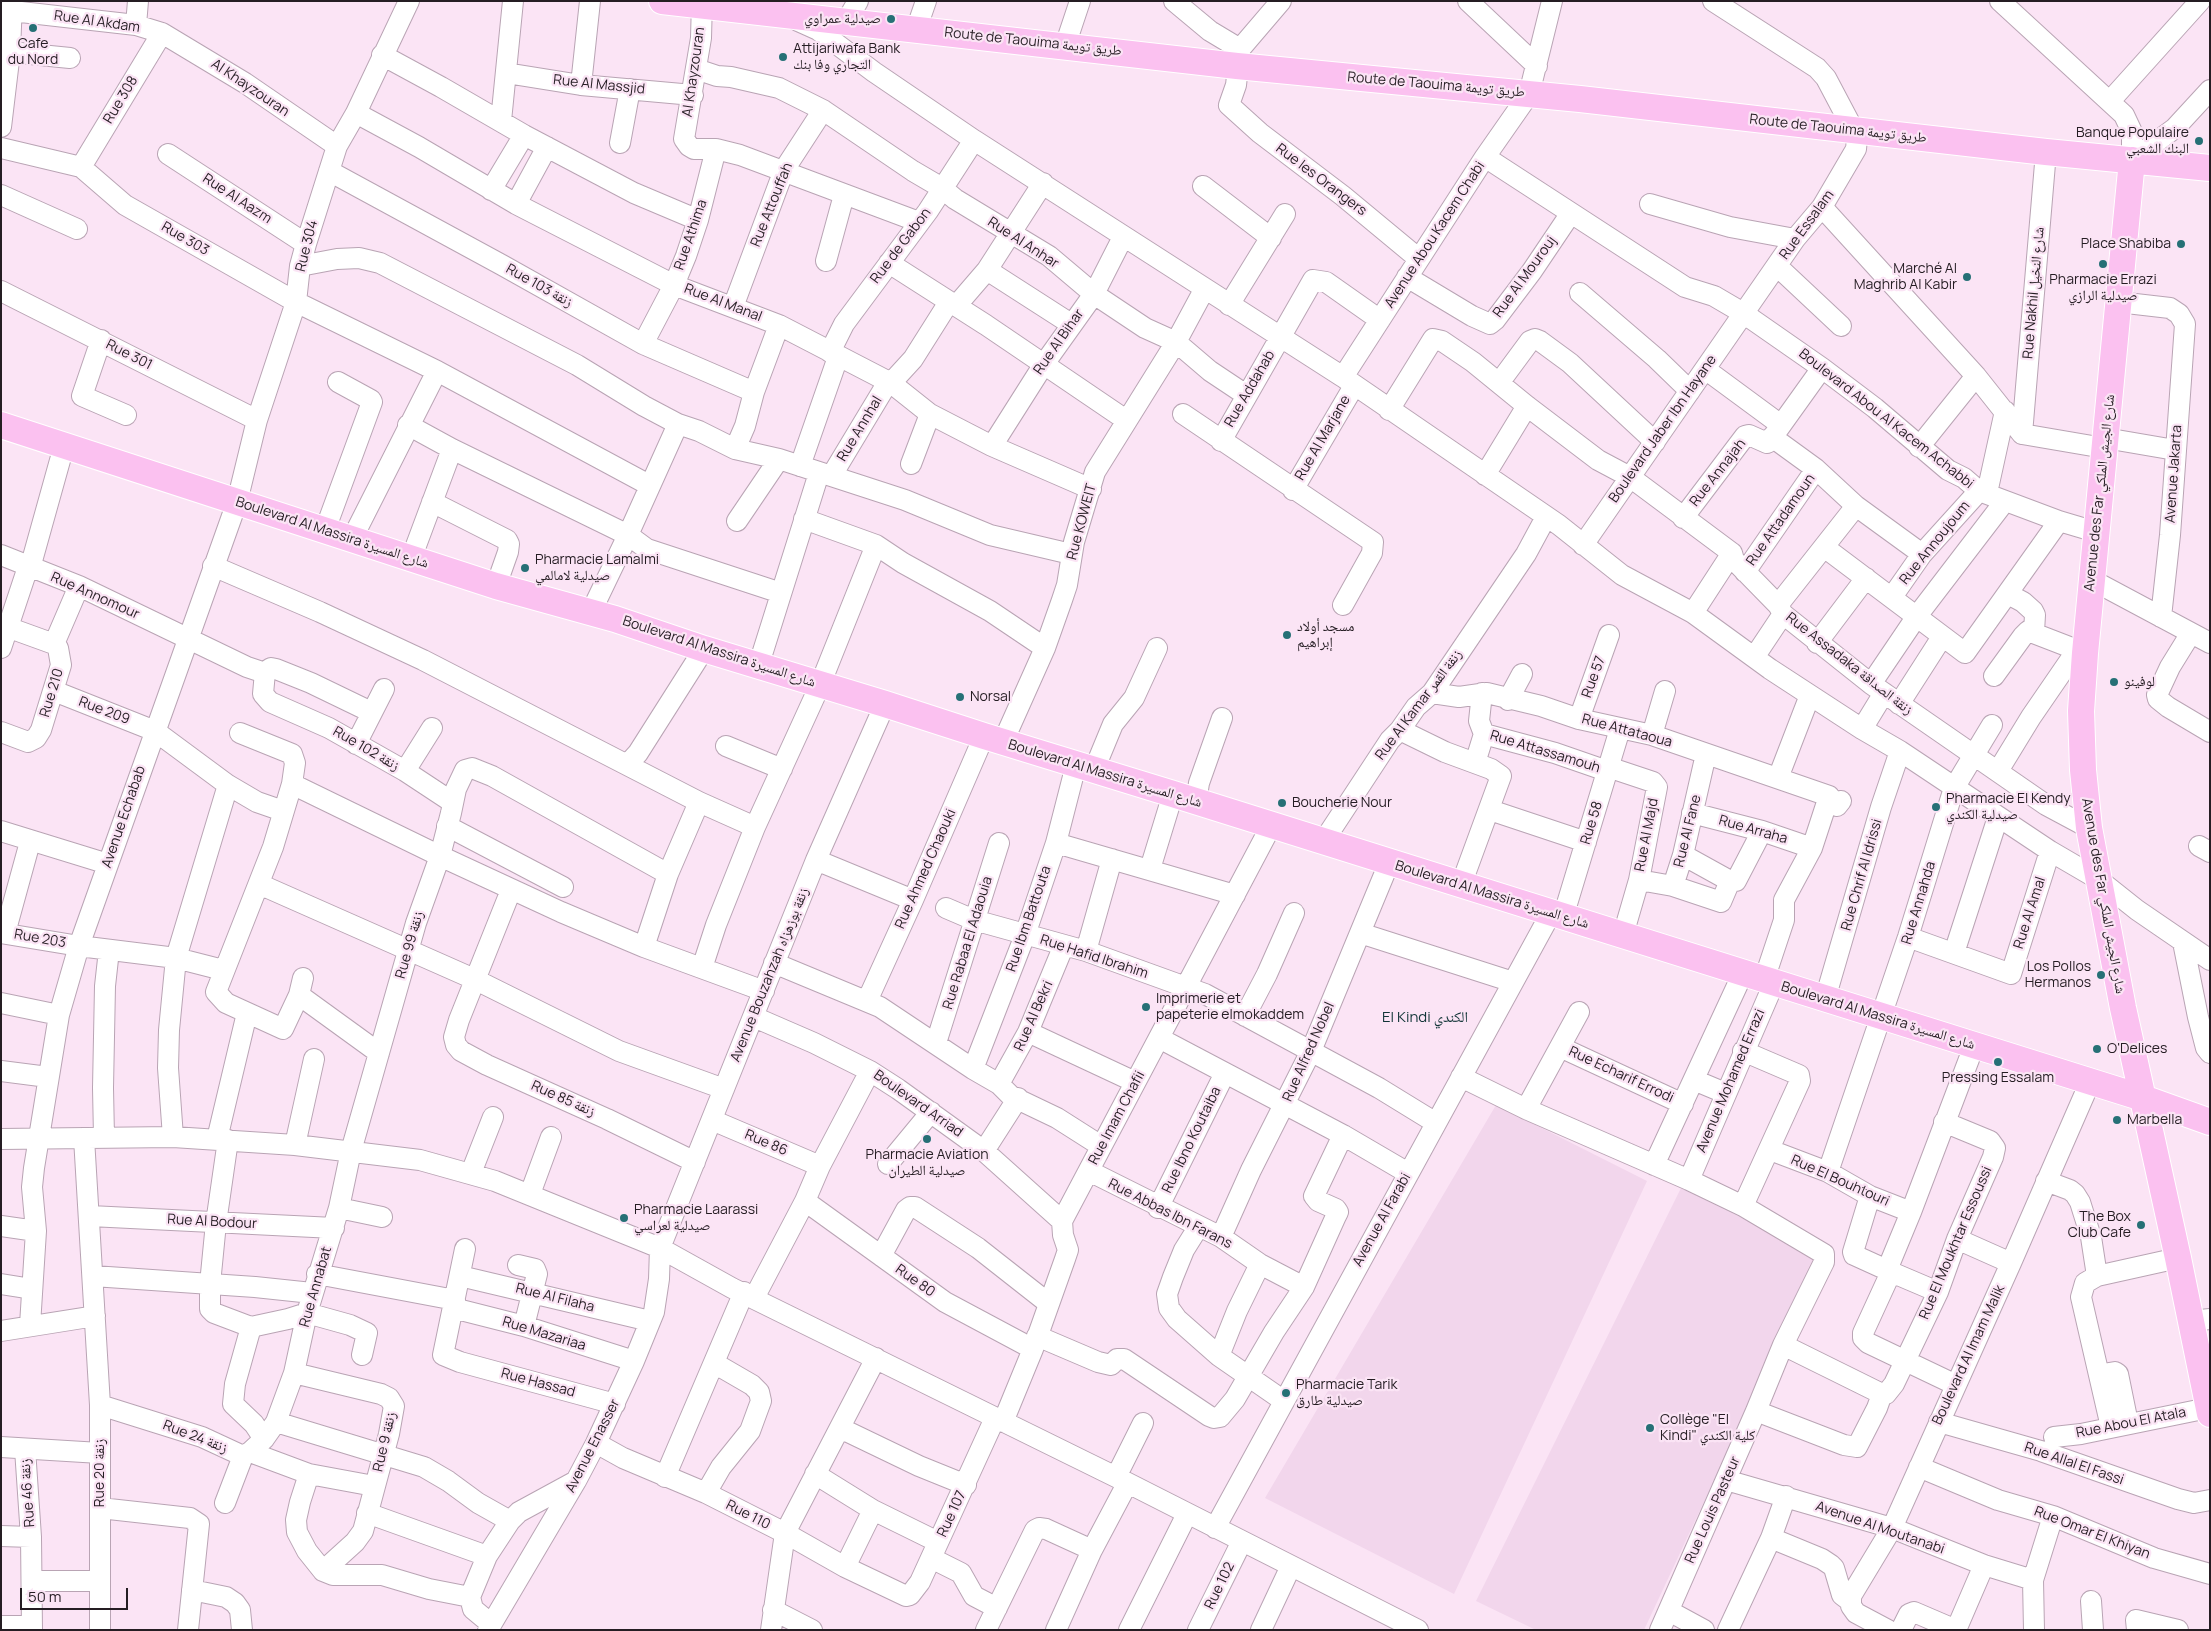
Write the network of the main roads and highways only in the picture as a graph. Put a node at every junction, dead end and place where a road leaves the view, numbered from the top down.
1 (662, 1) edge
2 (702, 3) edge
3 (775, 8) edge
4 (852, 12) edge
5 (2132, 160) junction
6 (2210, 168) edge
7 (1, 425) edge
8 (2143, 1098) junction
9 (2210, 1122) edge
10 (2200, 1320) edge
11 (2204, 1364) edge
12 (2209, 1411) edge

1 - 2 main road, Route de Taouima طريق تويمة
2 - 3 main road, Route de Taouima طريق تويمة
3 - 4 main road, Route de Taouima طريق تويمة
4 - 5 main road, Route de Taouima طريق تويمة
5 - 6 main road, Route de Taouima طريق تويمة
5 - 8 main road, Avenue des Far شارع الجيش الملكي
7 - 8 main road, Boulevard Al Massira شارع المسيرة
8 - 9 main road, Boulevard Al Massira شارع المسيرة
8 - 10 main road, Avenue des Far شارع الجيش الملكي
10 - 11 main road, Avenue des Far شارع الجيش الملكي
11 - 12 main road, Avenue des Far شارع الجيش الملكي

